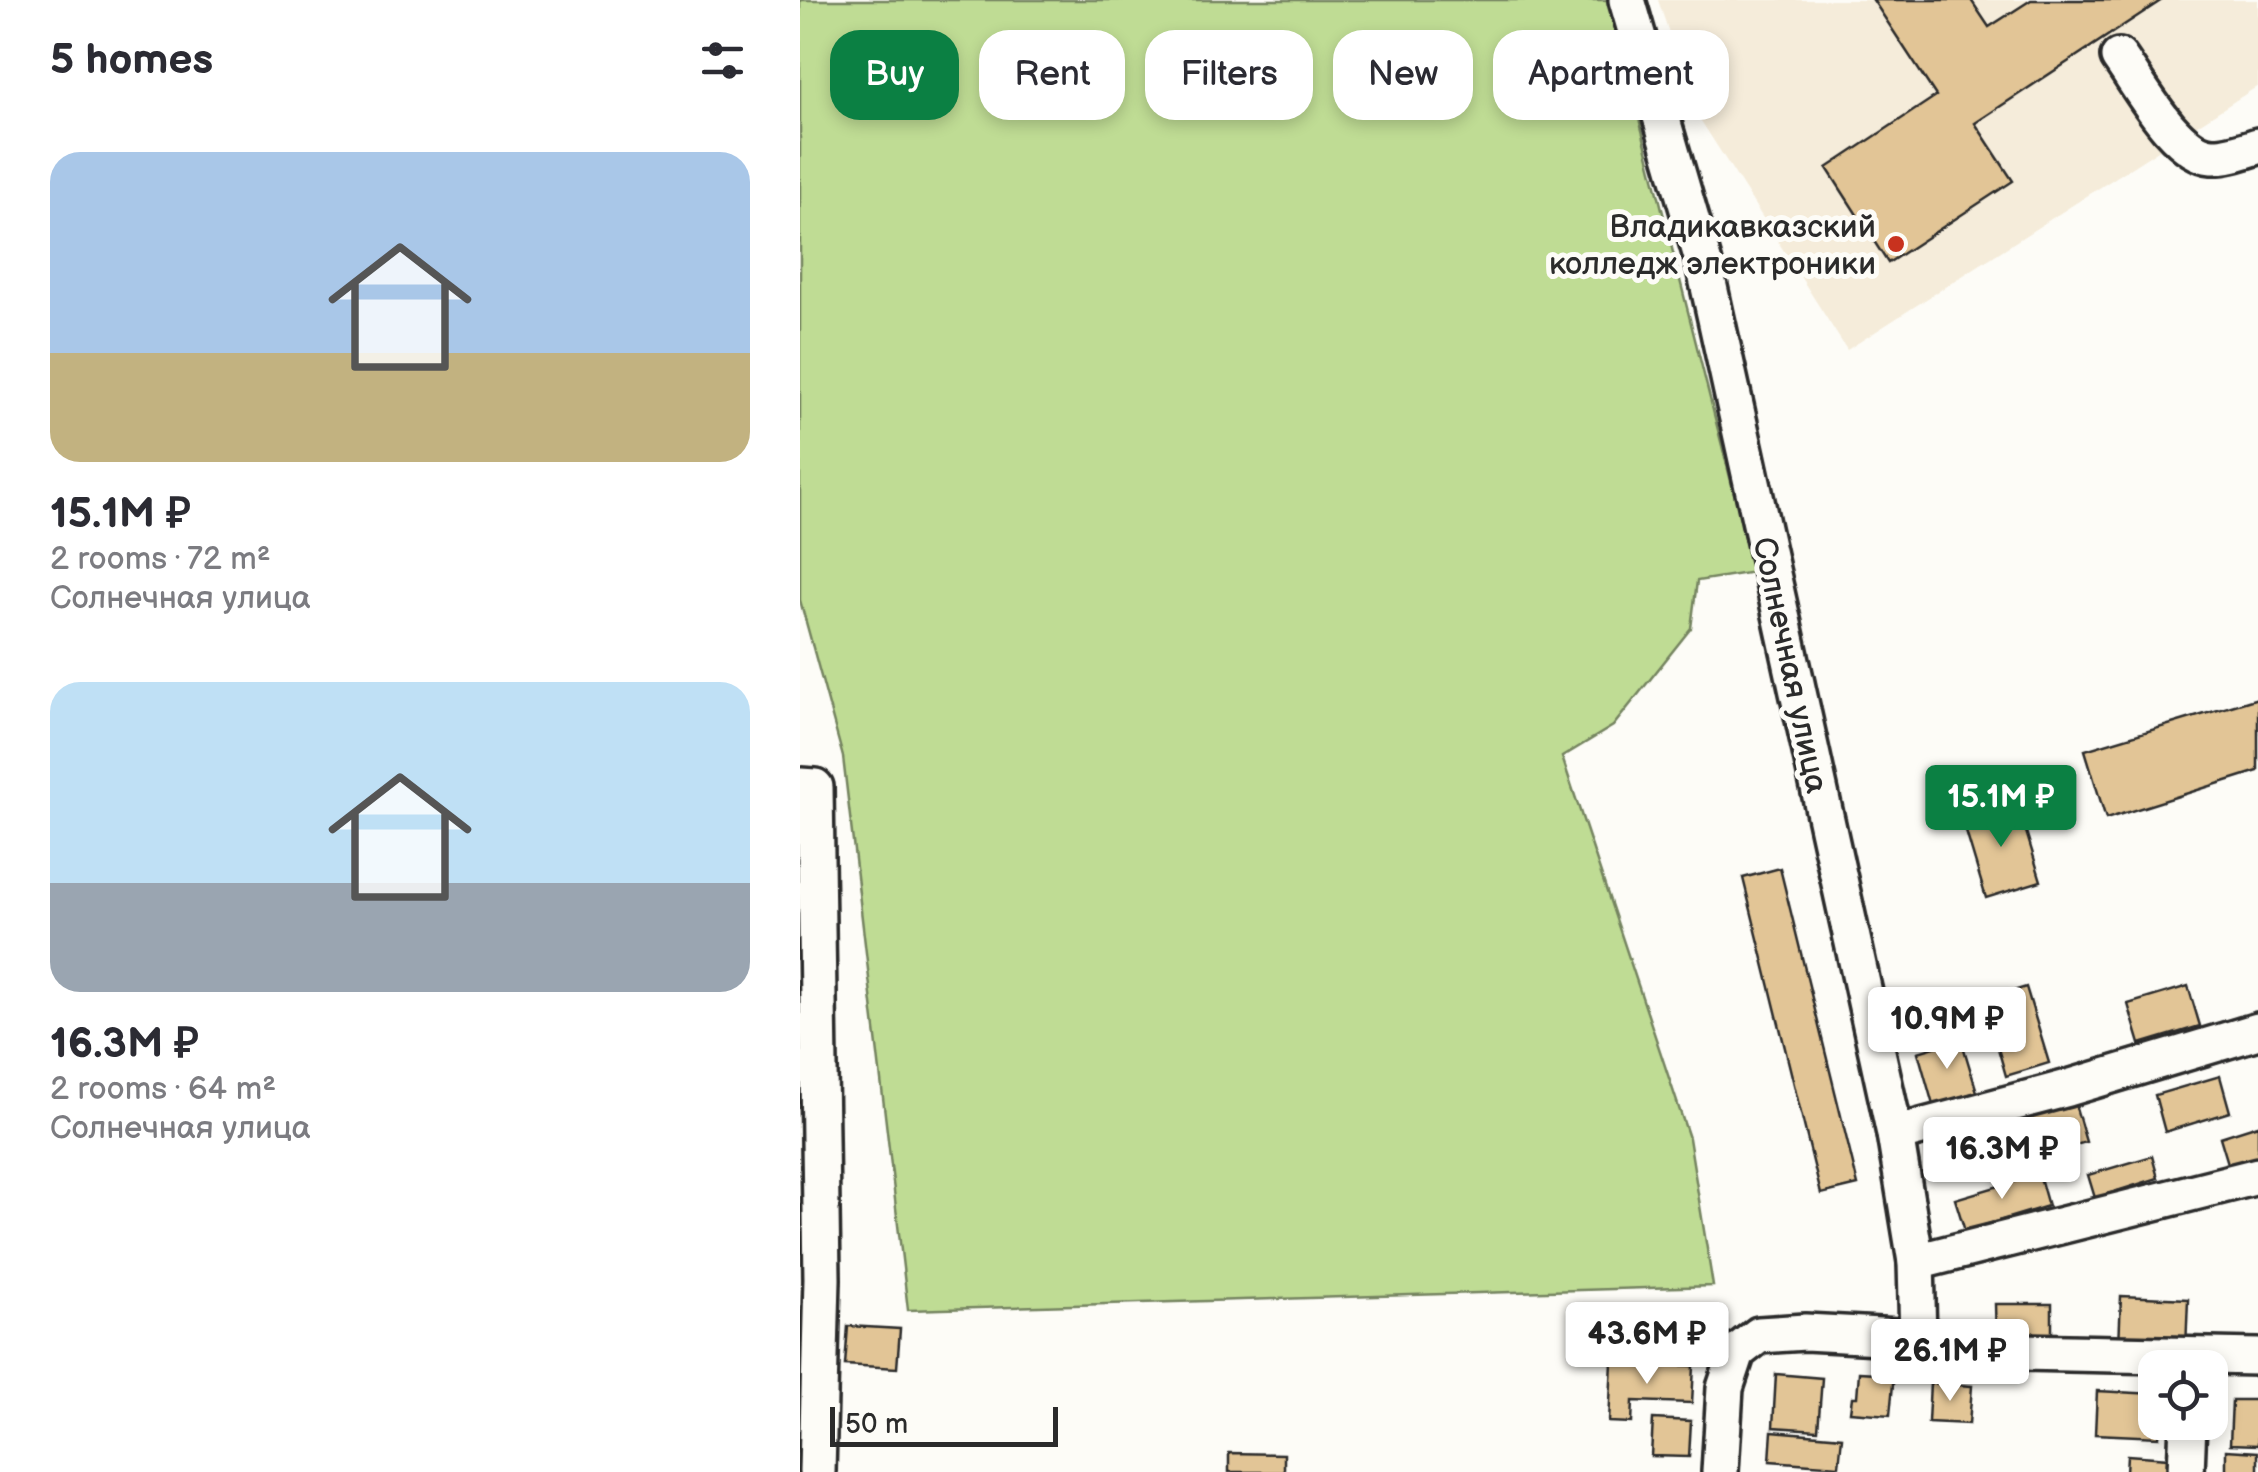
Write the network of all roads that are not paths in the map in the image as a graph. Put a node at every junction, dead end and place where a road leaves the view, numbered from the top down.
1 (1627, 0) edge
2 (2119, 57) dead end
3 (2258, 146) edge
4 (807, 786) edge
5 (2258, 1030) edge
6 (1895, 1134) junction
7 (2258, 1176) edge
8 (1916, 1262) junction
9 (811, 1278) edge
10 (1918, 1338) junction
11 (2258, 1357) edge
12 (2138, 1358) edge
13 (2228, 1358) edge
14 (2187, 1440) edge
15 (817, 1472) edge
16 (1720, 1472) edge
17 (2186, 1472) edge

1 - 6 street, Солнечная улица
2 - 3 street
4 - 9 street
5 - 6 street
6 - 8 street, Солнечная улица
7 - 8 street
8 - 10 street, Солнечная улица
9 - 15 street
10 - 12 street
10 - 16 street
11 - 13 street
14 - 17 street

